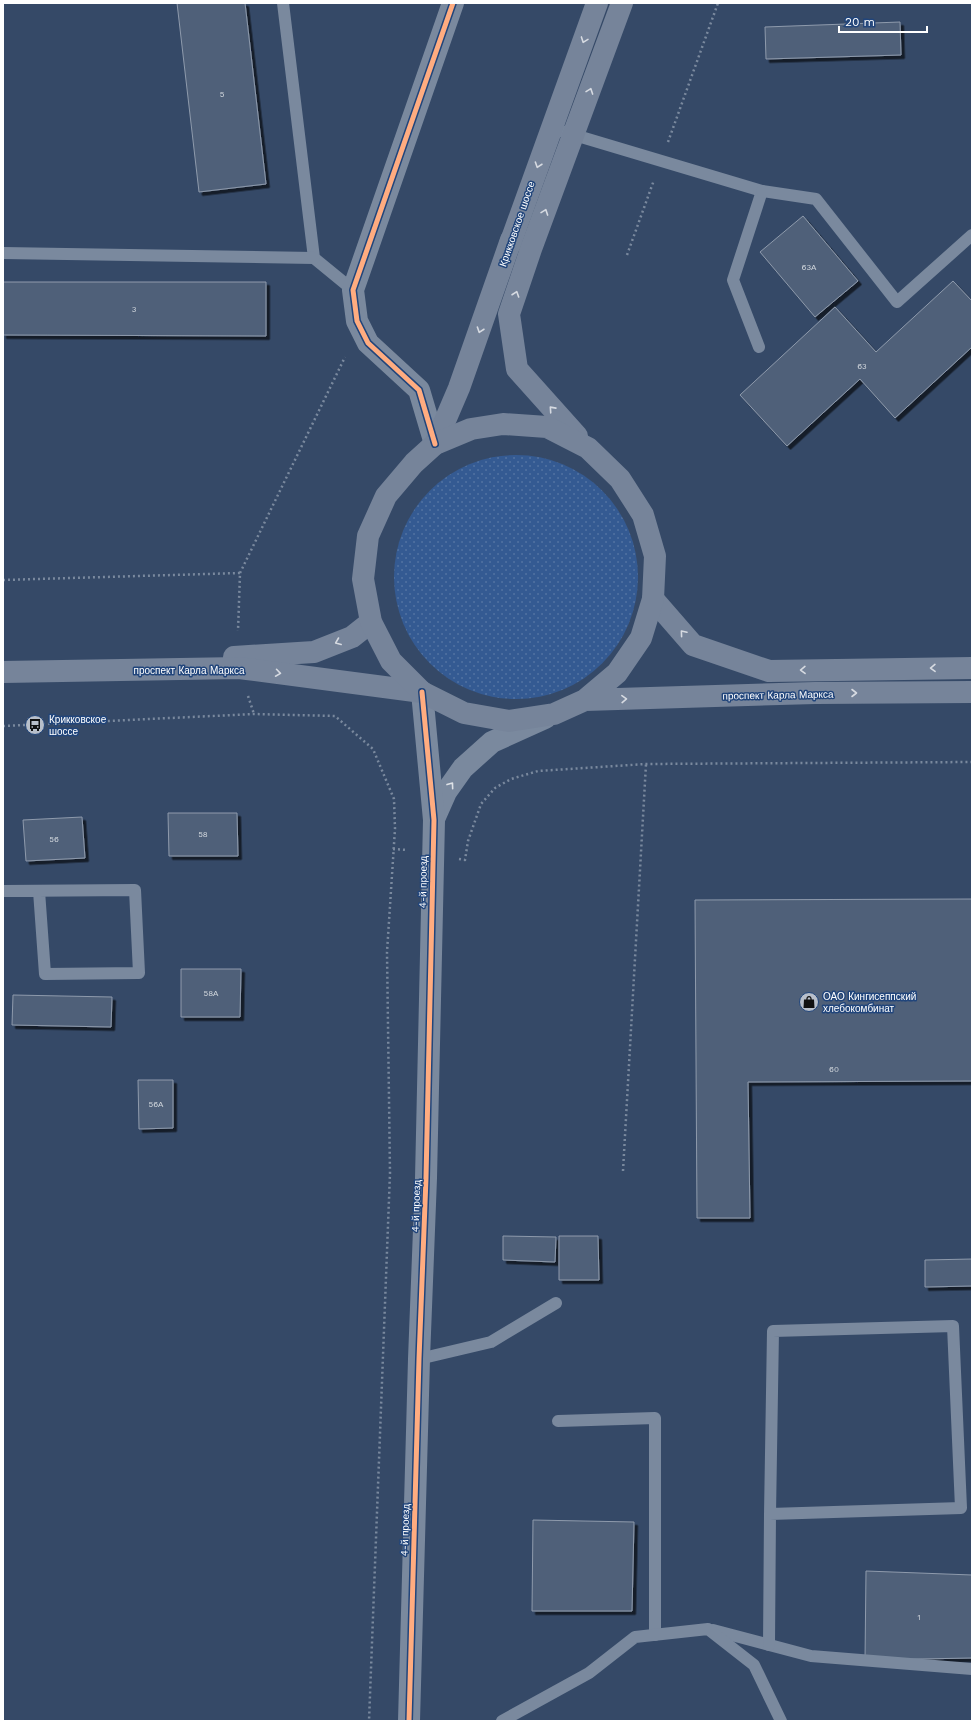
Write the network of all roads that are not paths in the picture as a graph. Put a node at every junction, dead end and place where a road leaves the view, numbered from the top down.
1 (283, 3) edge
2 (453, 3) edge
3 (597, 3) edge
4 (622, 3) edge
5 (551, 128) junction
6 (573, 135) junction
7 (762, 191) junction
8 (972, 235) edge
9 (3, 253) edge
10 (314, 258) junction
11 (353, 290) junction
12 (760, 347) dead end
13 (436, 444) junction
14 (588, 448) junction
15 (653, 599) junction
16 (371, 622) junction
17 (3, 660) edge
18 (972, 668) edge
19 (3, 672) edge
20 (422, 692) junction
21 (972, 692) edge
22 (585, 700) junction
23 (554, 714) junction
24 (434, 820) junction
25 (3, 891) edge
26 (39, 891) junction
27 (556, 1303) dead end
28 (419, 1359) junction
29 (558, 1421) dead end
30 (770, 1514) junction
31 (708, 1629) junction
32 (655, 1635) junction
33 (769, 1645) junction
34 (972, 1668) edge
35 (409, 1721) edge
36 (502, 1721) edge
37 (781, 1721) edge

1 - 10 lane
2 - 11 street
3 -> 5 main road, Крикковское шоссе
6 -> 4 main road
5 - 6 lane
5 -> 13 main road, Крикковское шоссе
6 - 7 lane
14 -> 6 main road
7 - 8 lane
7 - 12 lane
9 - 10 lane
10 - 11 lane
11 - 13 street
13 - 14 main road, проспект Карла Маркса
13 - 16 main road, проспект Карла Маркса
14 - 15 main road, проспект Карла Маркса
18 -> 15 main road
15 - 22 main road, проспект Карла Маркса
16 -> 17 main road
16 - 20 main road, проспект Карла Маркса
19 -> 20 main road, проспект Карла Маркса
20 - 23 main road, проспект Карла Маркса
20 - 24 street, 4-й проезд
22 -> 21 main road, проспект Карла Маркса
22 - 23 main road, проспект Карла Маркса
24 -> 23 street, 4-й проезд
24 - 28 street, 4-й проезд
25 - 26 lane
26 - 26 lane
27 - 28 lane
28 - 35 street, 4-й проезд
29 - 32 lane
30 - 30 lane
30 - 33 lane
31 - 32 lane
31 - 33 lane
31 - 37 lane
32 - 36 lane
33 - 34 lane

